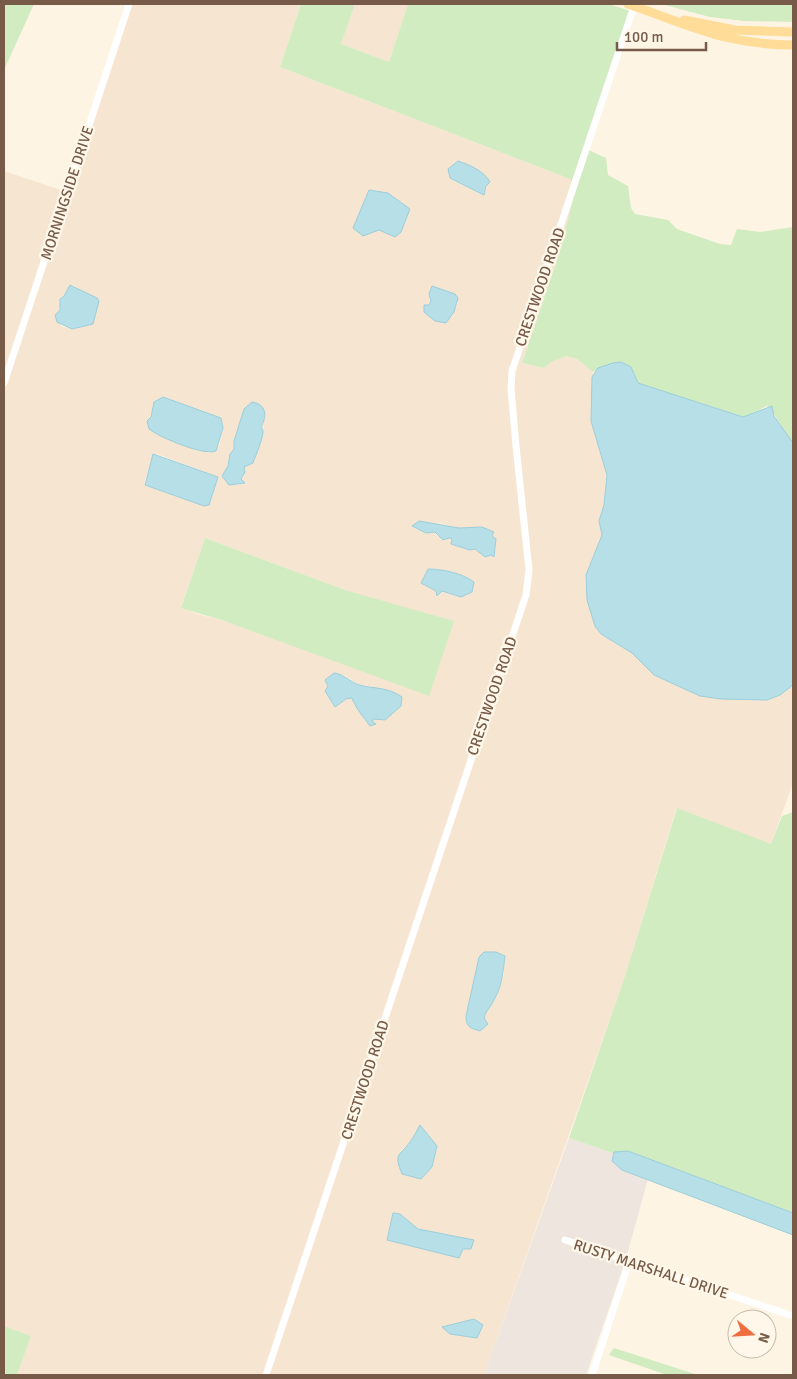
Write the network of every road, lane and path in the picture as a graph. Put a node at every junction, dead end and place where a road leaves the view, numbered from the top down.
1 (130, 4) edge
2 (631, 5) edge
3 (664, 16) junction
4 (793, 32) edge
5 (793, 44) edge
6 (4, 383) edge
7 (565, 1240) dead end
8 (629, 1262) junction
9 (793, 1316) edge
10 (266, 1375) edge
11 (592, 1375) edge

1 - 6 street, MORNINGSIDE DRIVE
2 - 3 main road
2 - 10 street, CRESTWOOD ROAD
3 - 4 main road
3 - 5 main road
7 - 8 street, RUSTY MARSHALL DRIVE
8 - 9 street, RUSTY MARSHALL DRIVE
8 - 11 street

